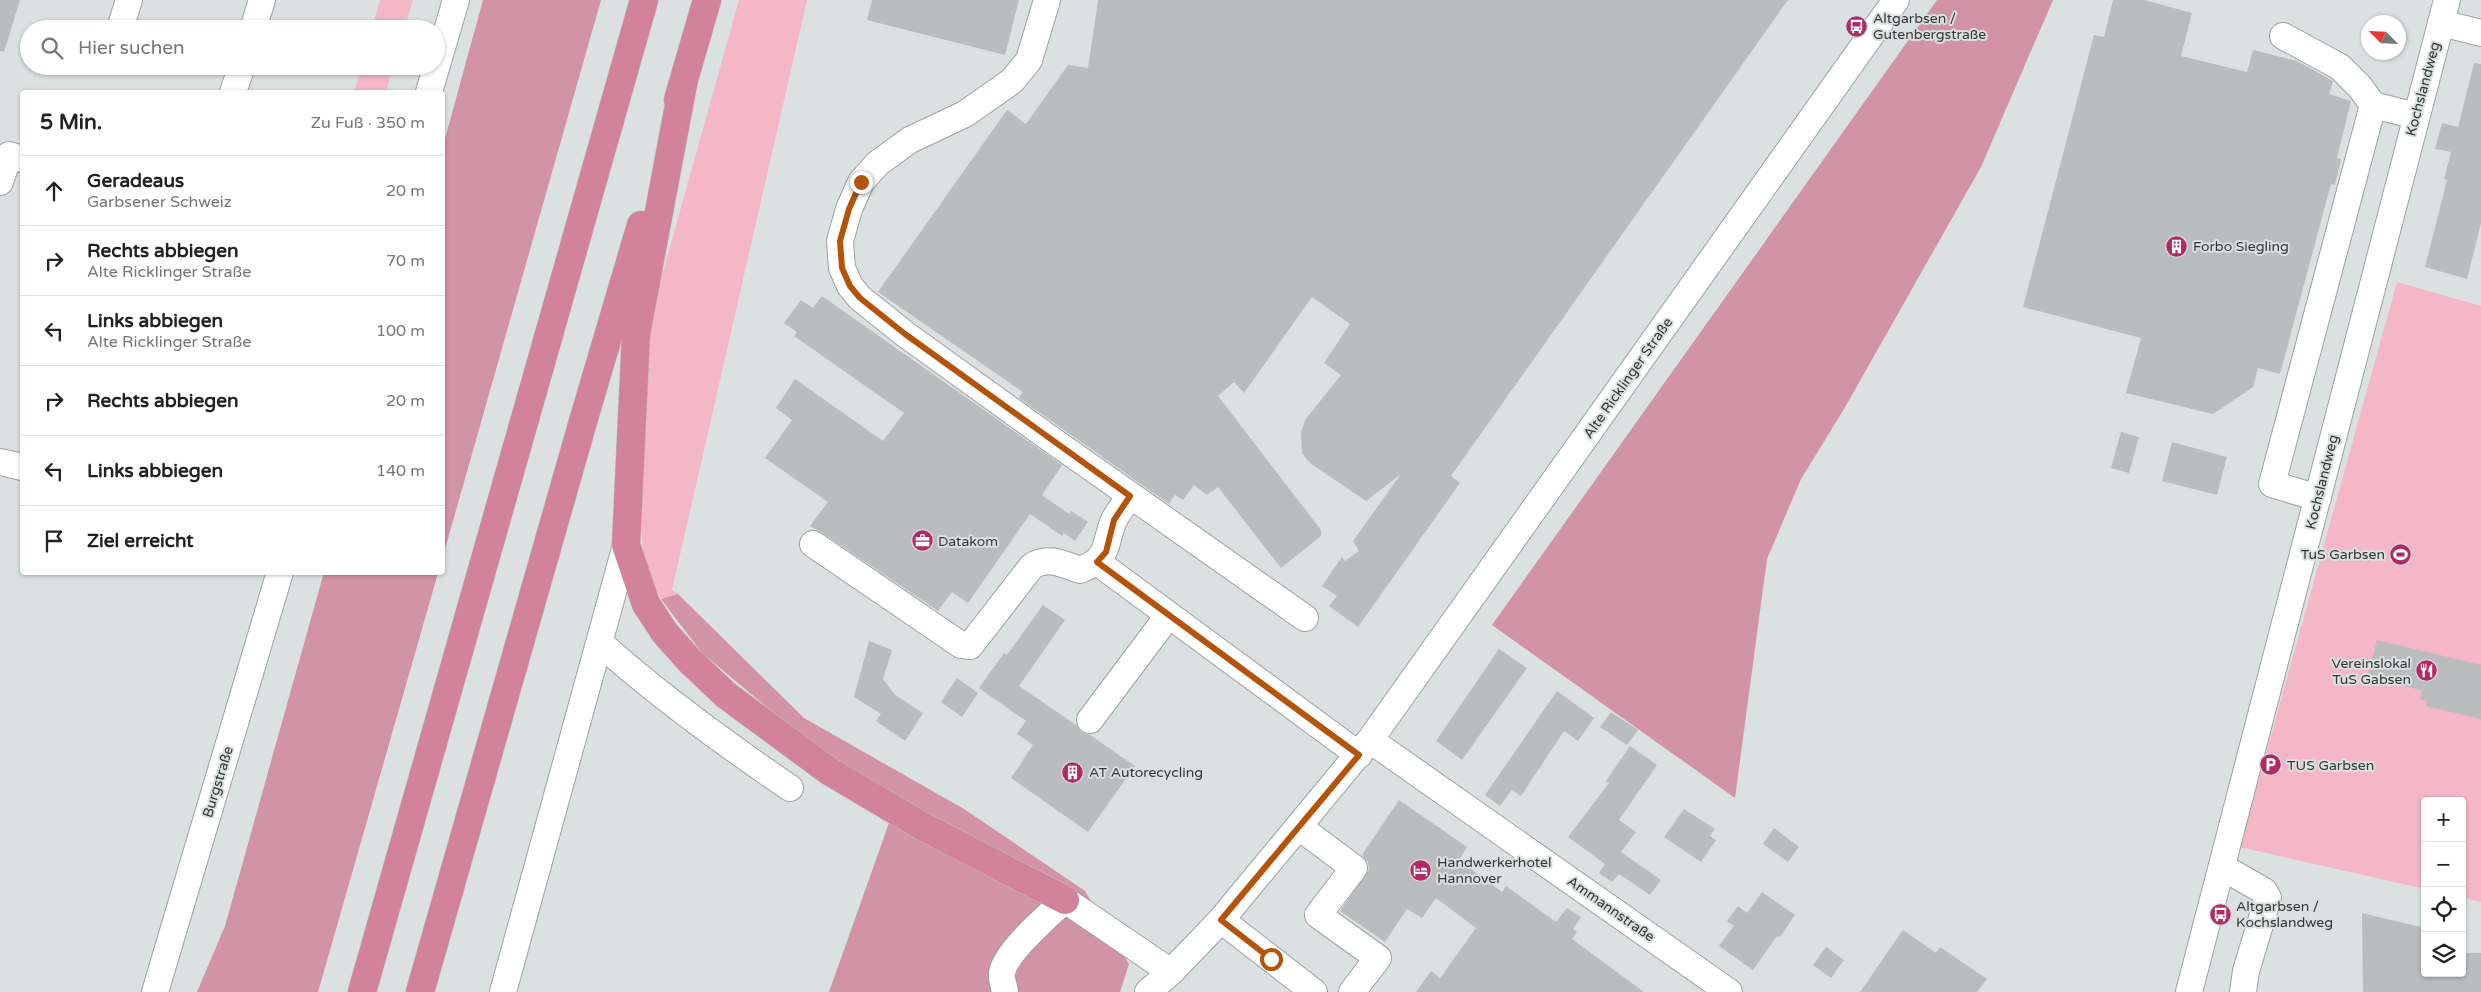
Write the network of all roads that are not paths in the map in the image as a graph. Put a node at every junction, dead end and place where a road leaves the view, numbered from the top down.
1 (262, 0) edge
2 (456, 0) edge
3 (644, 0) edge
4 (706, 0) edge
5 (1047, 0) edge
6 (1896, 0) edge
7 (2444, 12) edge
8 (256, 20) edge
9 (2481, 33) edge
10 (2282, 36) dead end
11 (445, 37) edge
12 (239, 75) edge
13 (434, 75) edge
14 (683, 84) junction
15 (234, 90) edge
16 (430, 90) edge
17 (2373, 105) junction
18 (2416, 116) junction
19 (11, 155) edge
20 (0, 182) edge
21 (0, 462) edge
22 (20, 467) edge
23 (1130, 496) junction
24 (2318, 498) junction
25 (813, 544) dead end
26 (626, 545) junction
27 (1097, 562) junction
28 (279, 575) edge
29 (1168, 616) junction
30 (1305, 618) dead end
31 (600, 643) junction
32 (1090, 720) dead end
33 (1364, 747) junction
34 (790, 788) dead end
35 (1299, 827) junction
36 (2222, 866) junction
37 (1065, 900) junction
38 (1221, 920) junction
39 (1171, 972) junction
40 (155, 992) edge
41 (362, 992) edge
42 (420, 992) edge
43 (503, 992) edge
44 (1005, 992) edge
45 (1148, 992) edge
46 (1314, 992) edge
47 (1352, 992) edge
48 (1729, 992) edge
49 (2189, 992) edge
50 (2243, 992) edge

1 - 8 street
2 - 11 street
3 - 41 highway
4 - 14 highway
5 - 23 street
6 - 33 street, Alte Ricklinger Straße
7 - 9 street
7 - 18 street, Kochslandweg
10 - 17 street
12 - 15 street
13 - 16 street
14 - 26 highway
14 - 42 highway
17 - 18 street
17 - 24 street
18 - 24 street, Kochslandweg
19 - 20 street
21 - 22 street
23 - 27 street
23 - 30 street
24 - 36 street, Kochslandweg
25 - 27 street
26 - 31 street
26 - 37 highway
27 - 29 street
28 - 40 street, Burgstraße
29 - 32 street
29 - 33 street
31 - 34 street
31 - 43 street
33 - 35 street, Alte Ricklinger Straße
33 - 48 street, Ammannstraße
35 - 38 street, Alte Ricklinger Straße
35 - 47 street
36 - 49 street, Kochslandweg
36 - 50 street
37 - 39 street
37 - 44 street
38 - 39 street, Alte Ricklinger Straße
38 - 46 street
39 - 45 street, Alte Ricklinger Straße

